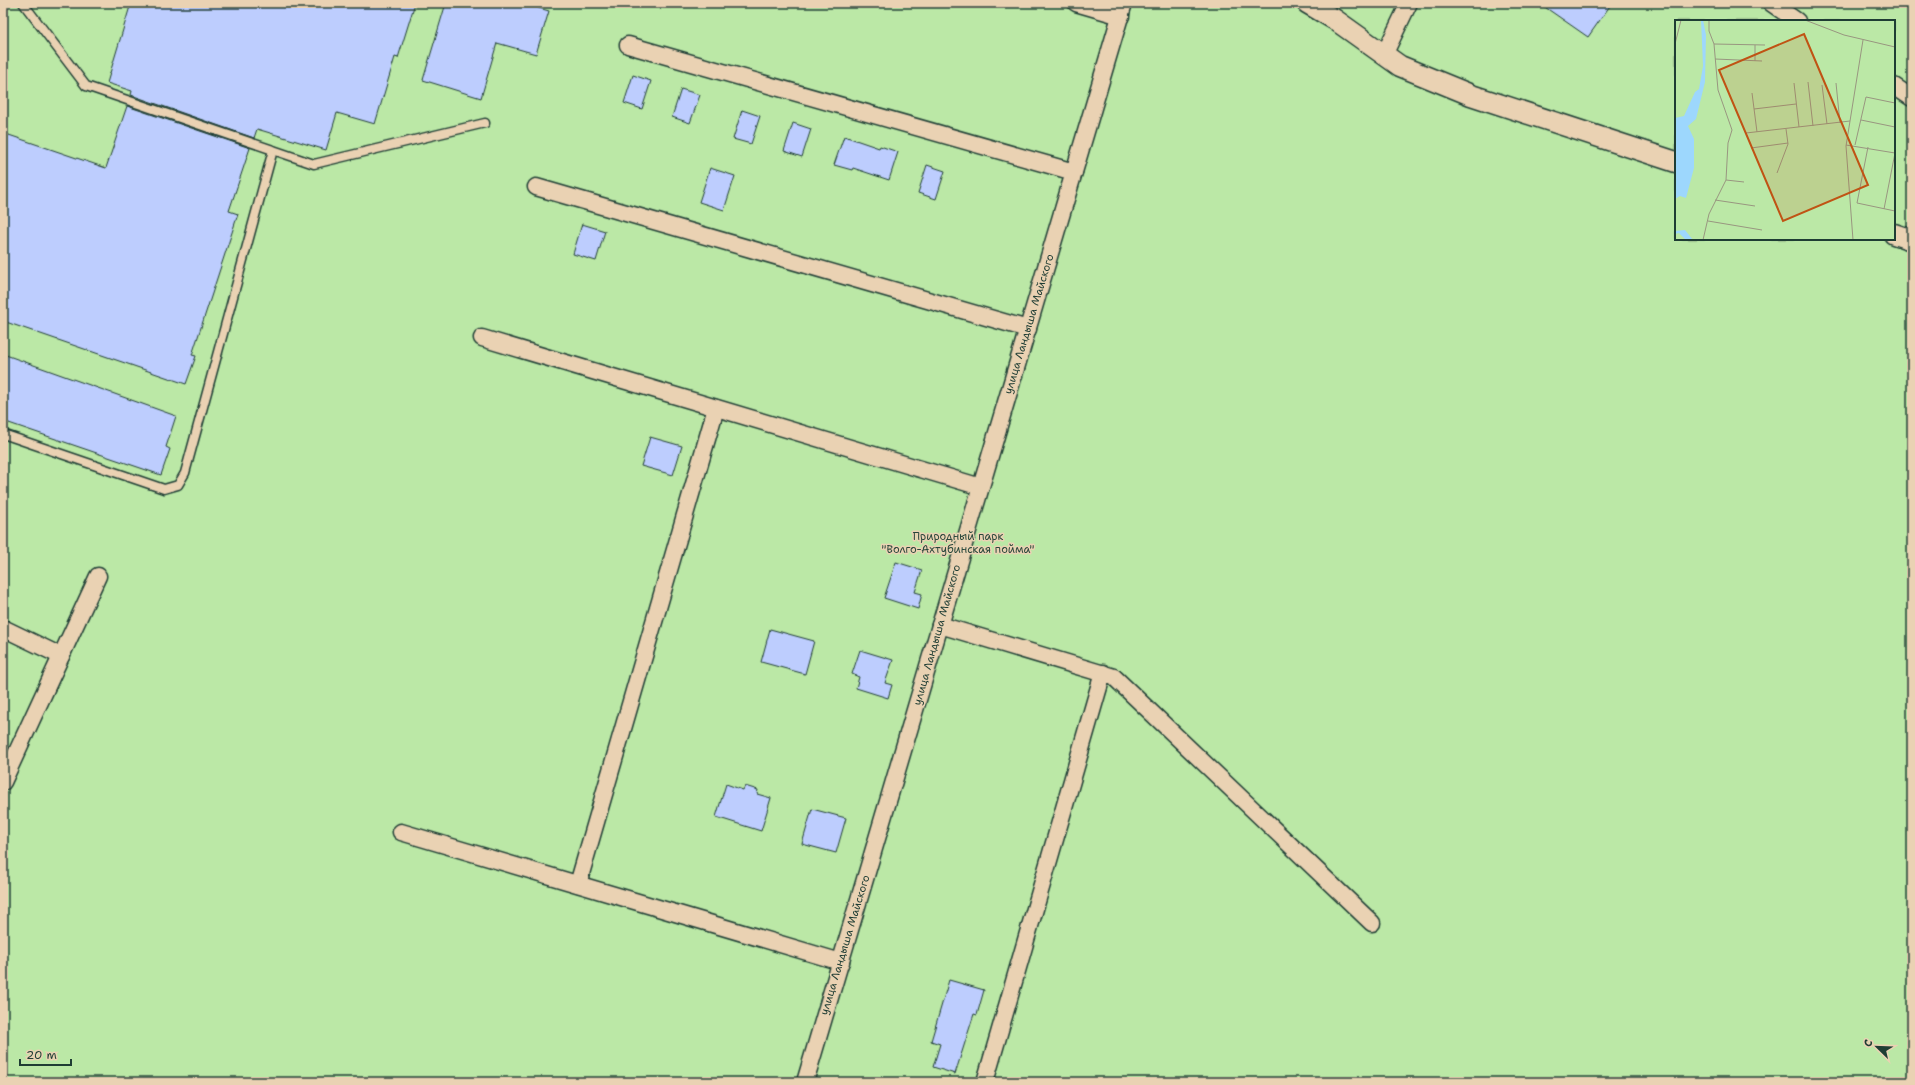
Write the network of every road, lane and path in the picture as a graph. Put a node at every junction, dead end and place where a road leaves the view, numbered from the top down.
1 (23, 3) edge
2 (1076, 3) edge
3 (1307, 3) edge
4 (1409, 3) edge
5 (1770, 3) edge
6 (1122, 9) edge
7 (1796, 20) edge
8 (628, 45) dead end
9 (1384, 55) junction
10 (1895, 87) edge
11 (1912, 98) edge
12 (485, 123) dead end
13 (273, 150) junction
14 (1675, 162) edge
15 (1074, 172) junction
16 (536, 187) dead end
17 (1895, 234) edge
18 (1912, 240) edge
19 (1028, 329) junction
20 (482, 338) dead end
21 (716, 408) junction
22 (3, 434) edge
23 (981, 487) junction
24 (98, 576) dead end
25 (940, 625) junction
26 (3, 628) edge
27 (61, 656) junction
28 (1103, 673) junction
29 (3, 782) edge
30 (401, 832) dead end
31 (578, 884) junction
32 (1372, 923) dead end
33 (841, 962) junction
34 (805, 1082) edge
35 (985, 1082) edge

1 - 13 lane
2 - 6 street
3 - 9 street
4 - 9 street
5 - 7 street
6 - 15 street, улица Ландыша Майского
8 - 15 street
9 - 14 street
10 - 11 street
12 - 13 lane
13 - 22 lane
15 - 19 street, улица Ландыша Майского
16 - 19 street
17 - 18 street
19 - 23 street, улица Ландыша Майского
20 - 21 street
21 - 23 street
21 - 31 street
23 - 25 street, улица Ландыша Майского
24 - 27 street
25 - 28 street
25 - 33 street, улица Ландыша Майского
26 - 27 street
27 - 29 street
28 - 32 street
28 - 35 street
30 - 31 street
31 - 33 street
33 - 34 street, улица Ландыша Майского

